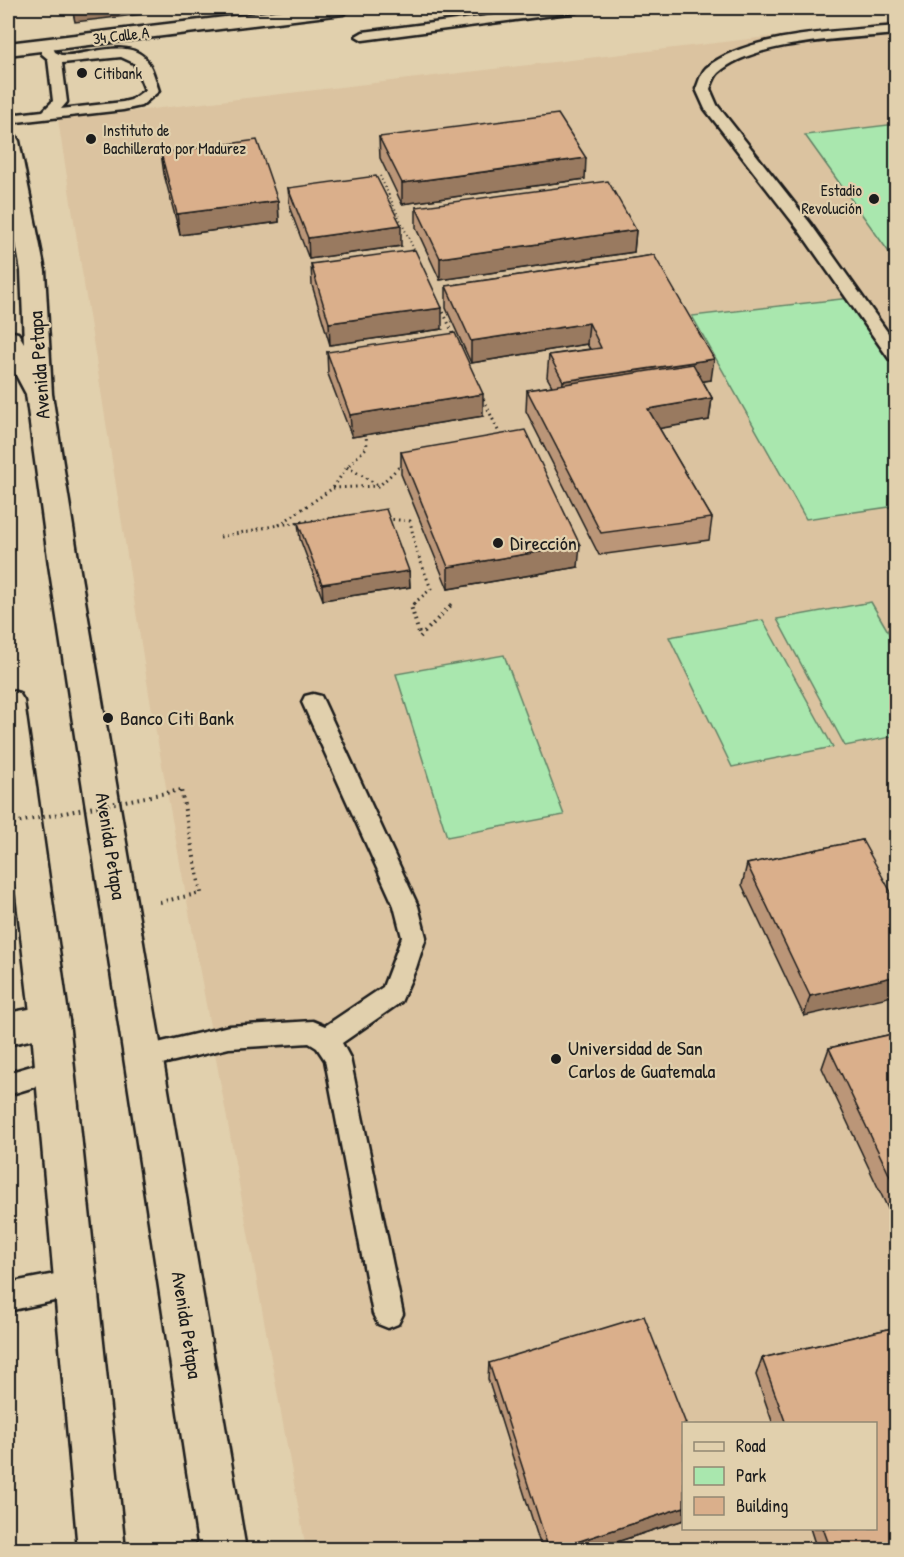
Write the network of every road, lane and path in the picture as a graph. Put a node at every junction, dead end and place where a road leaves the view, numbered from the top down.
1 (343, 8) edge
2 (576, 8) edge
3 (897, 30) edge
4 (363, 36) dead end
5 (8, 49) edge
6 (50, 51) junction
7 (48, 114) junction
8 (8, 119) edge
9 (8, 141) edge
10 (380, 176) dead end
11 (419, 261) edge
12 (439, 303) edge
13 (9, 338) edge
14 (459, 346) edge
15 (897, 356) edge
16 (478, 388) edge
17 (39, 394) junction
18 (366, 435) edge
19 (503, 441) edge
20 (409, 466) edge
21 (347, 467) junction
22 (379, 486) junction
23 (333, 488) junction
24 (351, 517) edge
25 (386, 519) edge
26 (278, 525) junction
27 (220, 537) dead end
28 (452, 603) dead end
29 (8, 701) edge
30 (313, 702) dead end
31 (12, 807) edge
32 (201, 894) dead end
33 (50, 1021) junction
34 (8, 1029) edge
35 (326, 1040) junction
36 (145, 1057) junction
37 (55, 1070) junction
38 (8, 1084) edge
39 (76, 1284) junction
40 (8, 1297) edge
41 (388, 1314) dead end
42 (102, 1550) edge
43 (223, 1550) edge

1 - 6 main road, 34 Calle A
2 - 4 lane
3 - 15 lane
5 - 6 main road, 34 Calle A
6 - 7 lane
6 - 7 lane
7 - 8 lane
9 - 17 main road, Avenida Petapa
10 - 11 path
12 - 14 path
13 - 17 main road
16 - 19 path
17 - 36 main road, Avenida Petapa
18 - 21 path
20 - 22 path
21 - 22 path
21 - 23 path
22 - 23 path
23 - 26 path
24 - 26 path
25 - 28 path
26 - 27 path
29 - 31 main road
30 - 35 lane
31 - 32 path, bridge
31 - 33 main road
33 - 34 main road
33 - 37 main road
35 - 36 lane
35 - 41 lane
36 - 43 main road, Avenida Petapa
37 - 38 lane
37 - 39 main road
39 - 40 lane
39 - 42 main road

